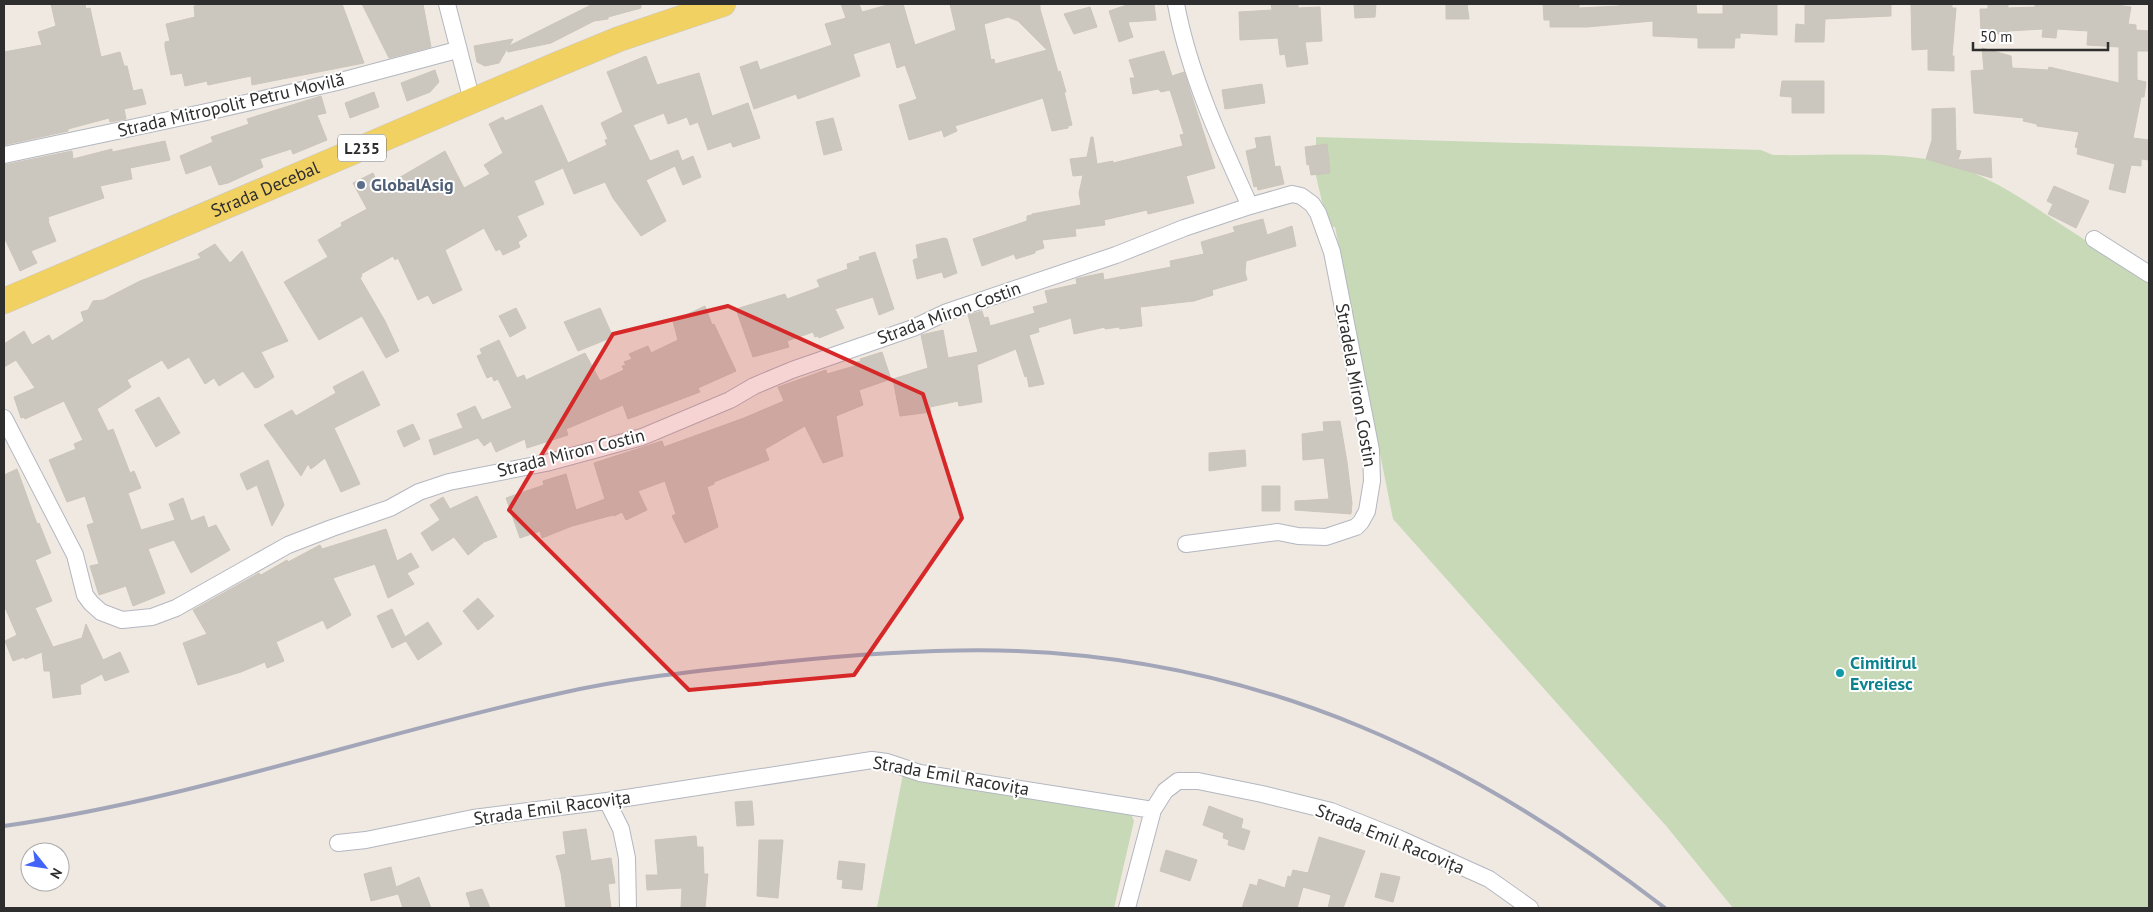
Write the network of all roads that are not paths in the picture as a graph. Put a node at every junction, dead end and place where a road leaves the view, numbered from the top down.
1 (447, 4) edge
2 (723, 4) edge
3 (1176, 4) edge
4 (457, 50) junction
5 (472, 101) junction
6 (4, 155) edge
7 (1273, 199) joint
8 (1250, 206) junction
9 (2094, 239) dead end
10 (2149, 274) edge
11 (4, 301) edge
12 (4, 418) edge
13 (1186, 544) dead end
14 (607, 801) junction
15 (1153, 810) junction
16 (338, 843) dead end
17 (628, 908) edge
18 (1127, 908) edge
19 (1530, 908) edge

1 - 4 street
2 - 5 main road, Strada Decebal / L235
3 - 8 street
4 - 5 street
4 - 6 street, Strada Mitropolit Petru Movilă
5 - 11 main road, Strada Decebal / L235
7 - 8 street, Strada Miron Costin
7 - 13 street, Stradela Miron Costin
8 - 12 street, Strada Miron Costin
9 - 10 street
14 - 15 street, Strada Emil Racovița
14 - 16 street, Strada Emil Racovița
14 - 17 street
15 - 18 street
15 - 19 street, Strada Emil Racovița

